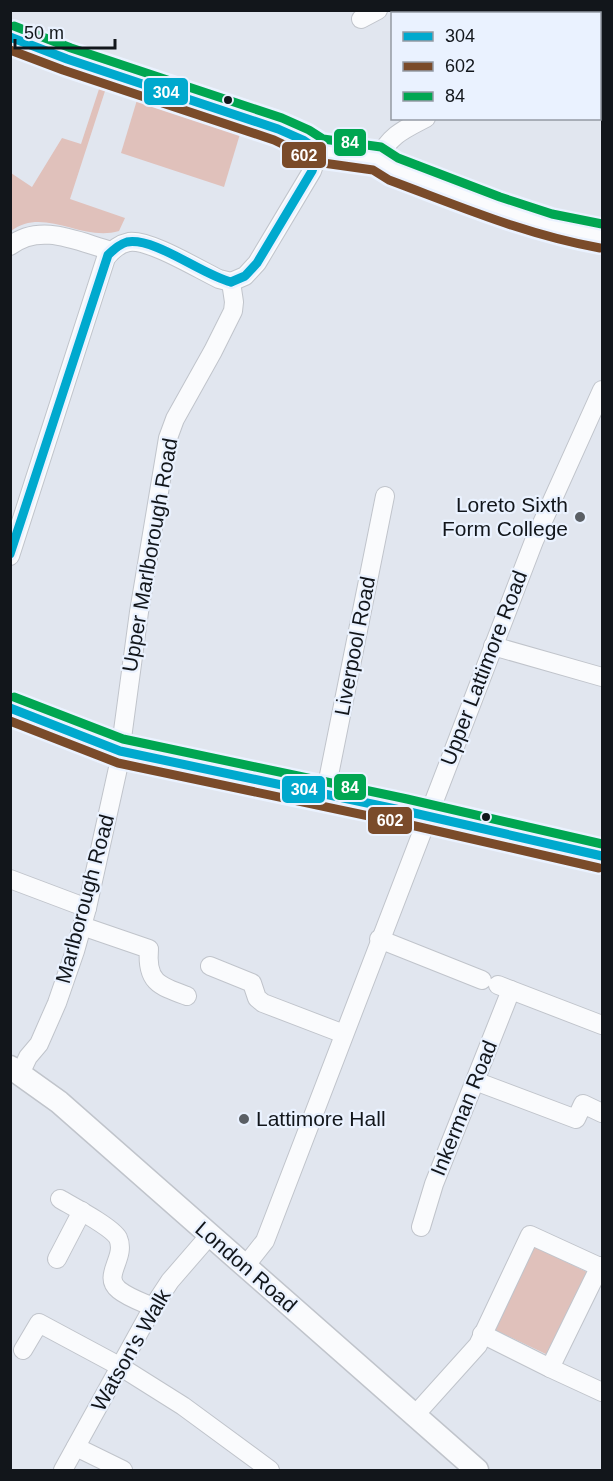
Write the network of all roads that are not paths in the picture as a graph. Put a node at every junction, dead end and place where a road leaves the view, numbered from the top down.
1 (378, 10) edge
2 (361, 19) dead end
3 (10, 37) edge
4 (422, 120) edge
5 (319, 151) junction
6 (378, 159) junction
7 (603, 237) edge
8 (10, 246) edge
9 (112, 251) junction
10 (231, 282) junction
11 (603, 390) edge
12 (386, 496) dead end
13 (10, 498) edge
14 (28, 503) junction
15 (10, 556) edge
16 (493, 646) junction
17 (603, 677) edge
18 (10, 708) edge
19 (120, 751) junction
20 (325, 795) junction
21 (428, 817) junction
22 (603, 856) edge
23 (10, 879) edge
24 (87, 908) junction
25 (82, 926) junction
26 (379, 939) junction
27 (210, 966) dead end
28 (497, 985) junction
29 (187, 996) dead end
30 (603, 1025) edge
31 (344, 1034) junction
32 (16, 1070) edge
33 (476, 1081) junction
34 (603, 1113) edge
35 (60, 1199) dead end
36 (82, 1211) junction
37 (422, 1227) dead end
38 (209, 1236) junction
39 (57, 1259) dead end
40 (246, 1266) junction
41 (601, 1267) edge
42 (153, 1307) junction
43 (482, 1335) junction
44 (23, 1350) dead end
45 (121, 1367) junction
46 (550, 1368) junction
47 (602, 1392) edge
48 (415, 1415) junction
49 (76, 1447) junction
50 (130, 1468) edge
51 (63, 1470) edge
52 (270, 1470) edge
53 (477, 1470) edge

1 - 2 street
3 - 5 main road
4 - 6 street
5 - 6 main road
5 - 10 street
6 - 7 main road
8 - 9 street
9 - 10 street
9 - 14 street
10 - 19 street, Upper Marlborough Road
11 - 16 street, Upper Lattimore Road
12 - 20 street, Liverpool Road
13 - 14 street
14 - 15 street
16 - 17 street
16 - 21 street, Upper Lattimore Road
18 - 19 main road
19 - 20 main road
19 - 24 street, Marlborough Road
20 - 21 main road
21 - 22 main road
21 - 26 street, Upper Lattimore Road
23 - 24 street
24 - 25 street, Marlborough Road
25 - 29 street
25 - 32 street, Marlborough Road
26 - 28 street
26 - 31 street, Upper Lattimore Road
27 - 31 street
28 - 30 street
28 - 33 street, Inkerman Road
31 - 40 street, Upper Lattimore Road
32 - 38 main road, London Road
33 - 34 street
33 - 37 street, Inkerman Road
35 - 36 street
36 - 39 street
36 - 42 street
38 - 40 main road, London Road
38 - 42 street, Watson's Walk
40 - 48 main road, London Road
41 - 43 street
41 - 46 street
42 - 45 street, Watson's Walk
43 - 46 street
43 - 48 street
44 - 45 street
45 - 49 street, Watson's Walk
45 - 52 street
46 - 47 street
48 - 53 main road, London Road
49 - 50 street
49 - 51 street, Watson's Walk

